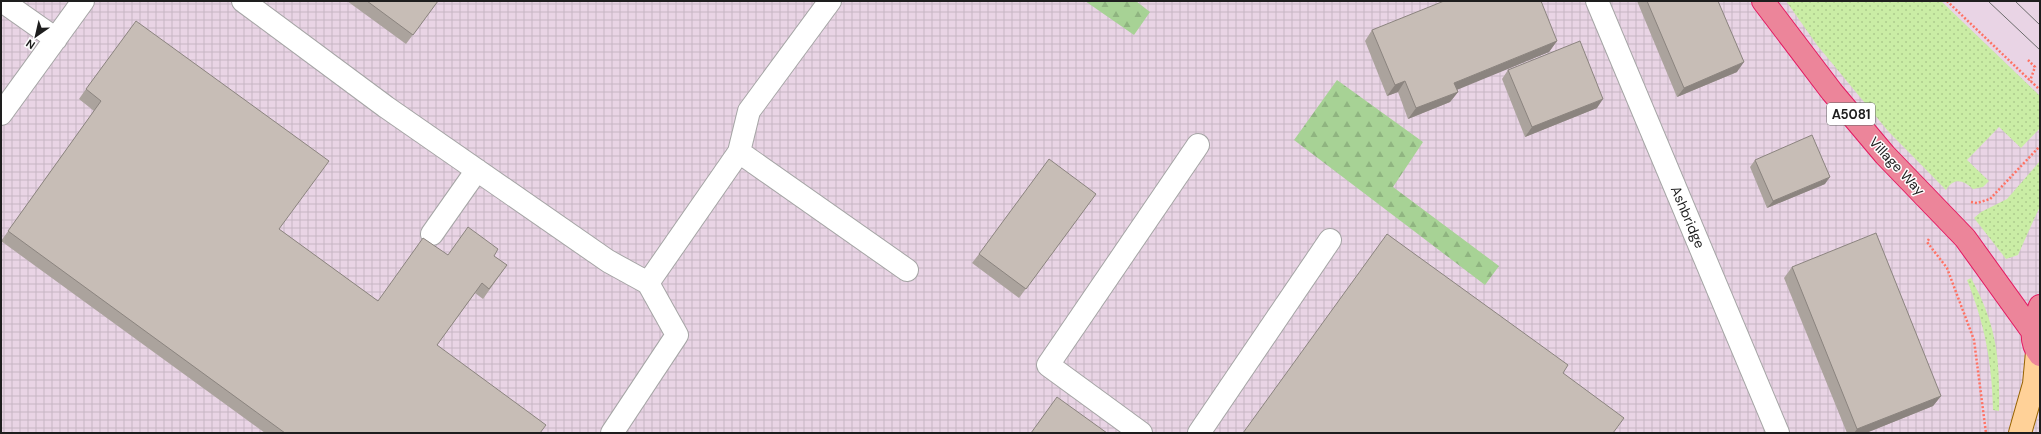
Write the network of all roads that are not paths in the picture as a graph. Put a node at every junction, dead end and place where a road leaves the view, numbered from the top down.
1 (2, 1) edge
2 (83, 1) edge
3 (243, 1) edge
4 (830, 1) edge
5 (1597, 1) edge
6 (1763, 1) edge
7 (56, 39) junction
8 (3, 106) edge
9 (1198, 146) dead end
10 (739, 152) junction
11 (477, 170) junction
12 (432, 234) dead end
13 (1330, 240) dead end
14 (907, 270) dead end
15 (648, 283) junction
16 (2040, 306) edge
17 (2032, 331) junction
18 (2039, 353) edge
19 (612, 433) edge
20 (1141, 433) edge
21 (1199, 433) edge
22 (1778, 433) edge
23 (2020, 433) edge

1 - 7 street
2 - 7 street
3 - 11 street
4 - 10 street
5 - 22 street, Ashbridge
6 - 17 highway, Village Way / A5081
7 - 8 street
9 - 20 street
10 - 14 street
10 - 15 street
11 - 12 street
11 - 15 street
13 - 21 street
15 - 19 street
16 - 17 highway
17 - 18 highway
18 - 23 main road

